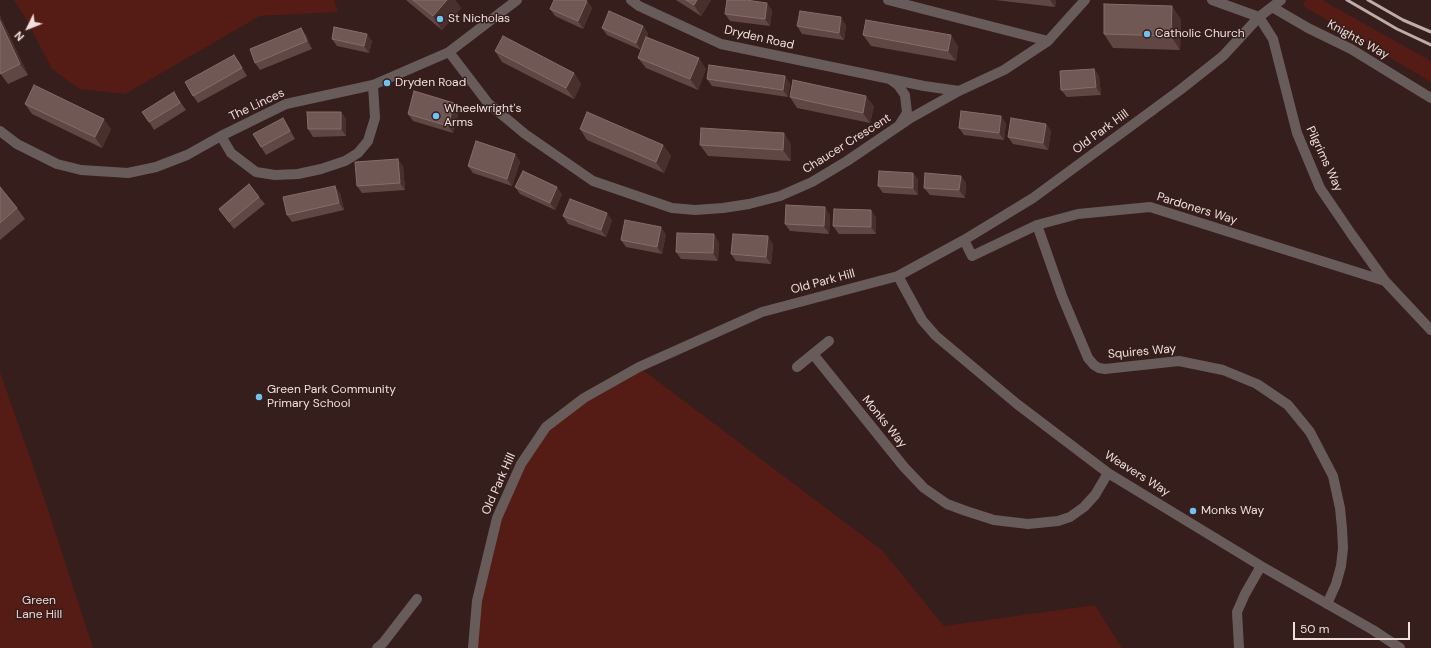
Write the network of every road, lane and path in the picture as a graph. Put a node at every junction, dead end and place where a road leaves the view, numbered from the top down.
1 (518, 0) edge
2 (631, 0) edge
3 (888, 0) edge
4 (1085, 0) edge
5 (1212, 0) edge
6 (1281, 0) edge
7 (1272, 7) junction
8 (1259, 17) junction
9 (1048, 41) junction
10 (449, 52) junction
11 (889, 79) junction
12 (373, 86) junction
13 (959, 91) junction
14 (1431, 98) edge
15 (899, 126) junction
16 (0, 131) edge
17 (221, 136) junction
18 (1037, 225) junction
19 (964, 240) junction
20 (898, 276) junction
21 (1385, 281) junction
22 (1431, 330) edge
23 (828, 341) dead end
24 (813, 354) junction
25 (797, 367) dead end
26 (1108, 473) junction
27 (1261, 566) junction
28 (417, 598) dead end
29 (1327, 604) junction
30 (377, 648) edge
31 (473, 648) edge
32 (1239, 648) edge
33 (1400, 648) edge

1 - 10 street, The Linces
2 - 11 street, Dryden Road
3 - 9 street
4 - 9 street, Chaucer Crescent
5 - 8 street
6 - 7 street, Old Park Hill
7 - 8 street, Old Park Hill
7 - 14 street, Knights Way
8 - 19 street, Old Park Hill
8 - 21 street, Pilgrims Way
9 - 13 street, Chaucer Crescent
10 - 12 street, The Linces
10 - 15 street, Chaucer Crescent
11 - 13 street, Dryden Road
11 - 15 street
12 - 17 street, The Linces
12 - 17 street
13 - 15 street, Chaucer Crescent
16 - 17 street, The Linces
18 - 19 street, Pardoners Way
18 - 21 street, Pardoners Way
18 - 29 street, Squires Way
19 - 20 street, Old Park Hill
20 - 26 street, Weavers Way
20 - 31 street, Old Park Hill
21 - 22 street, Pilgrims Way
23 - 24 street
24 - 25 street
24 - 26 street, Monks Way
26 - 27 street, Weavers Way
27 - 29 street, Weavers Way
27 - 32 street
28 - 30 street
29 - 33 street, Weavers Way

